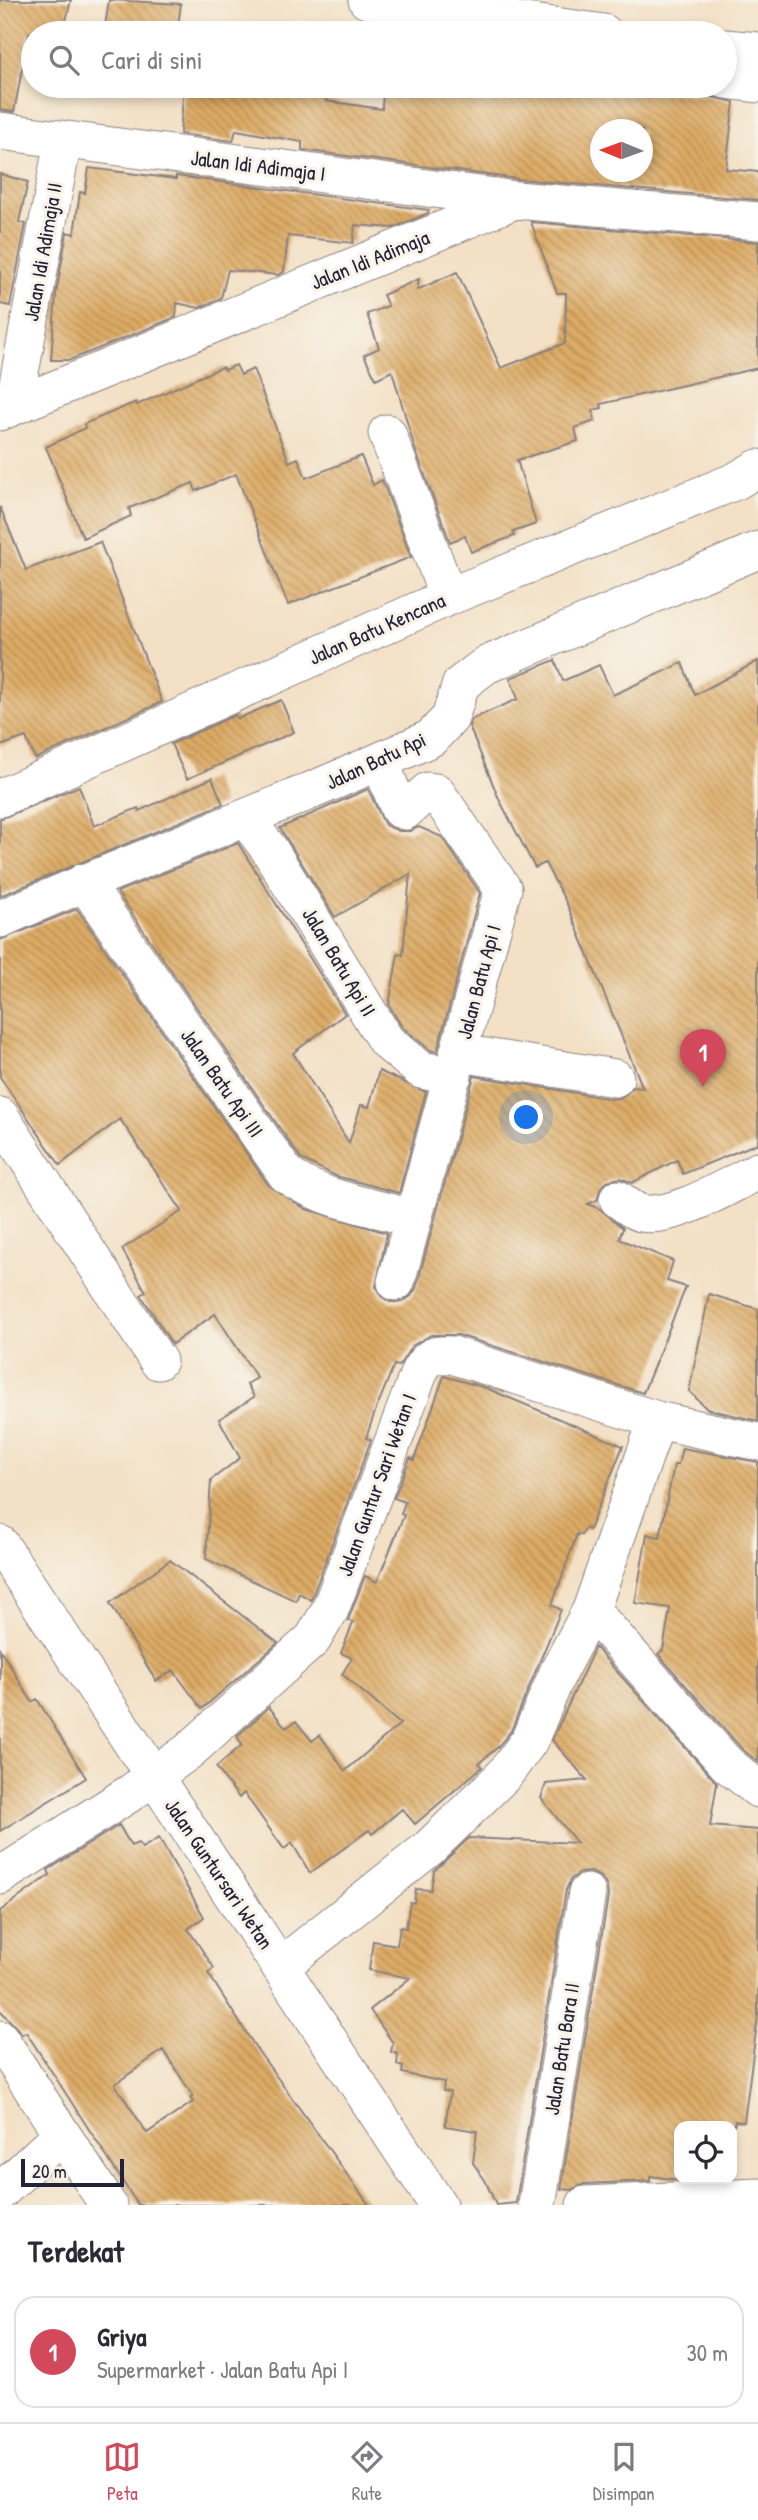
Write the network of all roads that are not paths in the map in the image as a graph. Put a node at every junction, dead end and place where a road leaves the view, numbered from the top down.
1 (367, 0) edge
2 (518, 21) edge
3 (737, 49) edge
4 (758, 51) edge
5 (737, 81) edge
6 (758, 84) edge
7 (0, 131) edge
8 (63, 141) junction
9 (516, 200) junction
10 (758, 221) edge
11 (7, 409) edge
12 (387, 433) dead end
13 (758, 468) edge
14 (758, 550) edge
15 (448, 597) junction
16 (380, 761) junction
17 (0, 797) edge
18 (246, 819) junction
19 (84, 882) junction
20 (0, 919) edge
21 (456, 1065) junction
22 (615, 1078) dead end
23 (0, 1116) edge
24 (758, 1171) edge
25 (618, 1199) dead end
26 (411, 1218) junction
27 (396, 1282) dead end
28 (158, 1361) dead end
29 (657, 1420) junction
30 (758, 1442) edge
31 (0, 1544) edge
32 (591, 1610) junction
33 (169, 1766) junction
34 (758, 1789) edge
35 (0, 1876) edge
36 (587, 1893) dead end
37 (281, 1966) junction
38 (0, 2039) edge
39 (61, 2135) junction
40 (757, 2188) edge
41 (0, 2192) edge
42 (108, 2205) edge
43 (438, 2205) edge
44 (537, 2205) edge
45 (585, 2205) edge

1 - 2 street
3 - 4 street
5 - 6 street
7 - 8 street, Jalan Idi Adimaja I
8 - 9 street, Jalan Idi Adimaja I
8 - 11 street, Jalan Idi Adimaja II
9 - 10 street, Jalan Idi Adimaja
9 - 11 street, Jalan Idi Adimaja
12 - 15 street
13 - 15 street, Jalan Batu Kencana
14 - 16 street, Jalan Batu Api
15 - 17 street, Jalan Batu Kencana
16 - 18 street, Jalan Batu Api
16 - 21 street, Jalan Batu Api I
18 - 19 street, Jalan Batu Api
18 - 21 street, Jalan Batu Api II
19 - 20 street, Jalan Batu Api
19 - 26 street, Jalan Batu Api III
21 - 22 street, Jalan Batu Api II
21 - 26 street, Jalan Batu Api I
23 - 28 street
24 - 25 street
26 - 27 street, Jalan Batu Api I
29 - 30 street
29 - 32 street
29 - 33 street, Jalan Guntur Sari Wetan I
31 - 33 street, Jalan Guntursari Wetan
32 - 34 street
32 - 37 street
33 - 35 street
33 - 37 street, Jalan Guntursari Wetan
36 - 44 street, Jalan Batu Bara II
37 - 43 street, Jalan Guntursari Wetan
38 - 39 street
39 - 41 street
39 - 42 street
40 - 45 street

